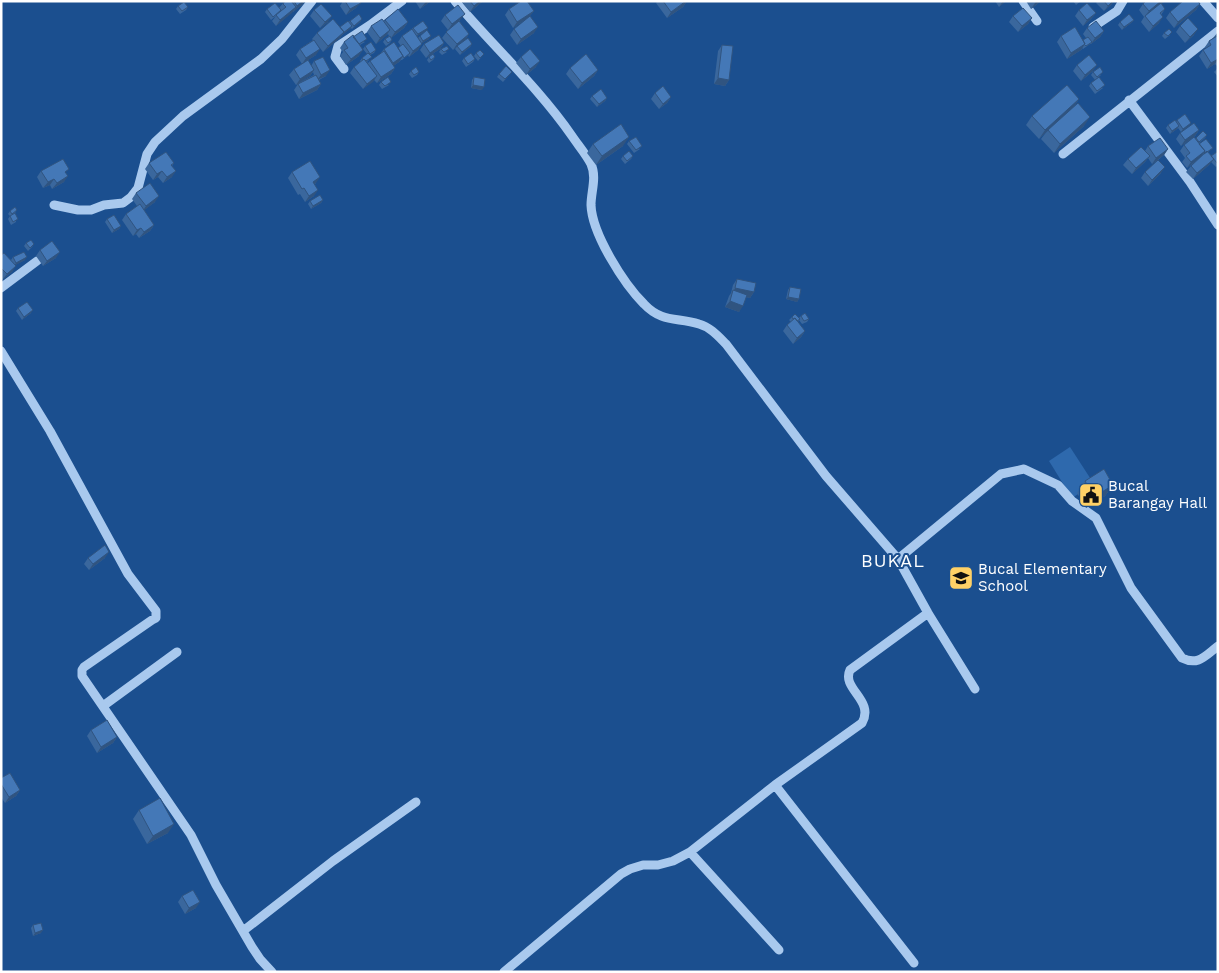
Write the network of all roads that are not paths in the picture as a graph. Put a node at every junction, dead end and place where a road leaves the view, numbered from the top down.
1 (312, 1) edge
2 (402, 1) edge
3 (455, 1) edge
4 (1023, 1) edge
5 (1123, 1) edge
6 (1202, 1) edge
7 (1218, 18) edge
8 (1037, 21) dead end
9 (1093, 27) edge
10 (1218, 31) edge
11 (344, 69) dead end
12 (1129, 100) junction
13 (1064, 154) dead end
14 (54, 205) dead end
15 (1218, 225) edge
16 (37, 262) dead end
17 (1, 288) edge
18 (1, 351) edge
19 (898, 559) junction
20 (928, 614) junction
21 (1218, 646) edge
22 (177, 652) dead end
23 (975, 689) dead end
24 (103, 706) junction
25 (774, 785) junction
26 (416, 802) dead end
27 (690, 852) junction
28 (243, 931) junction
29 (779, 950) dead end
30 (914, 963) dead end
31 (505, 971) edge
32 (272, 972) edge

1 - 14 street
2 - 11 street
3 - 19 street
4 - 8 street
5 - 9 street
6 - 7 street
10 - 12 street
12 - 13 street
12 - 15 street
16 - 17 street
18 - 24 street
19 - 20 street
19 - 21 street
20 - 23 street
20 - 25 street
22 - 24 street
24 - 28 street
25 - 27 street
25 - 30 street
26 - 28 street
27 - 29 street
27 - 31 street
28 - 32 street

